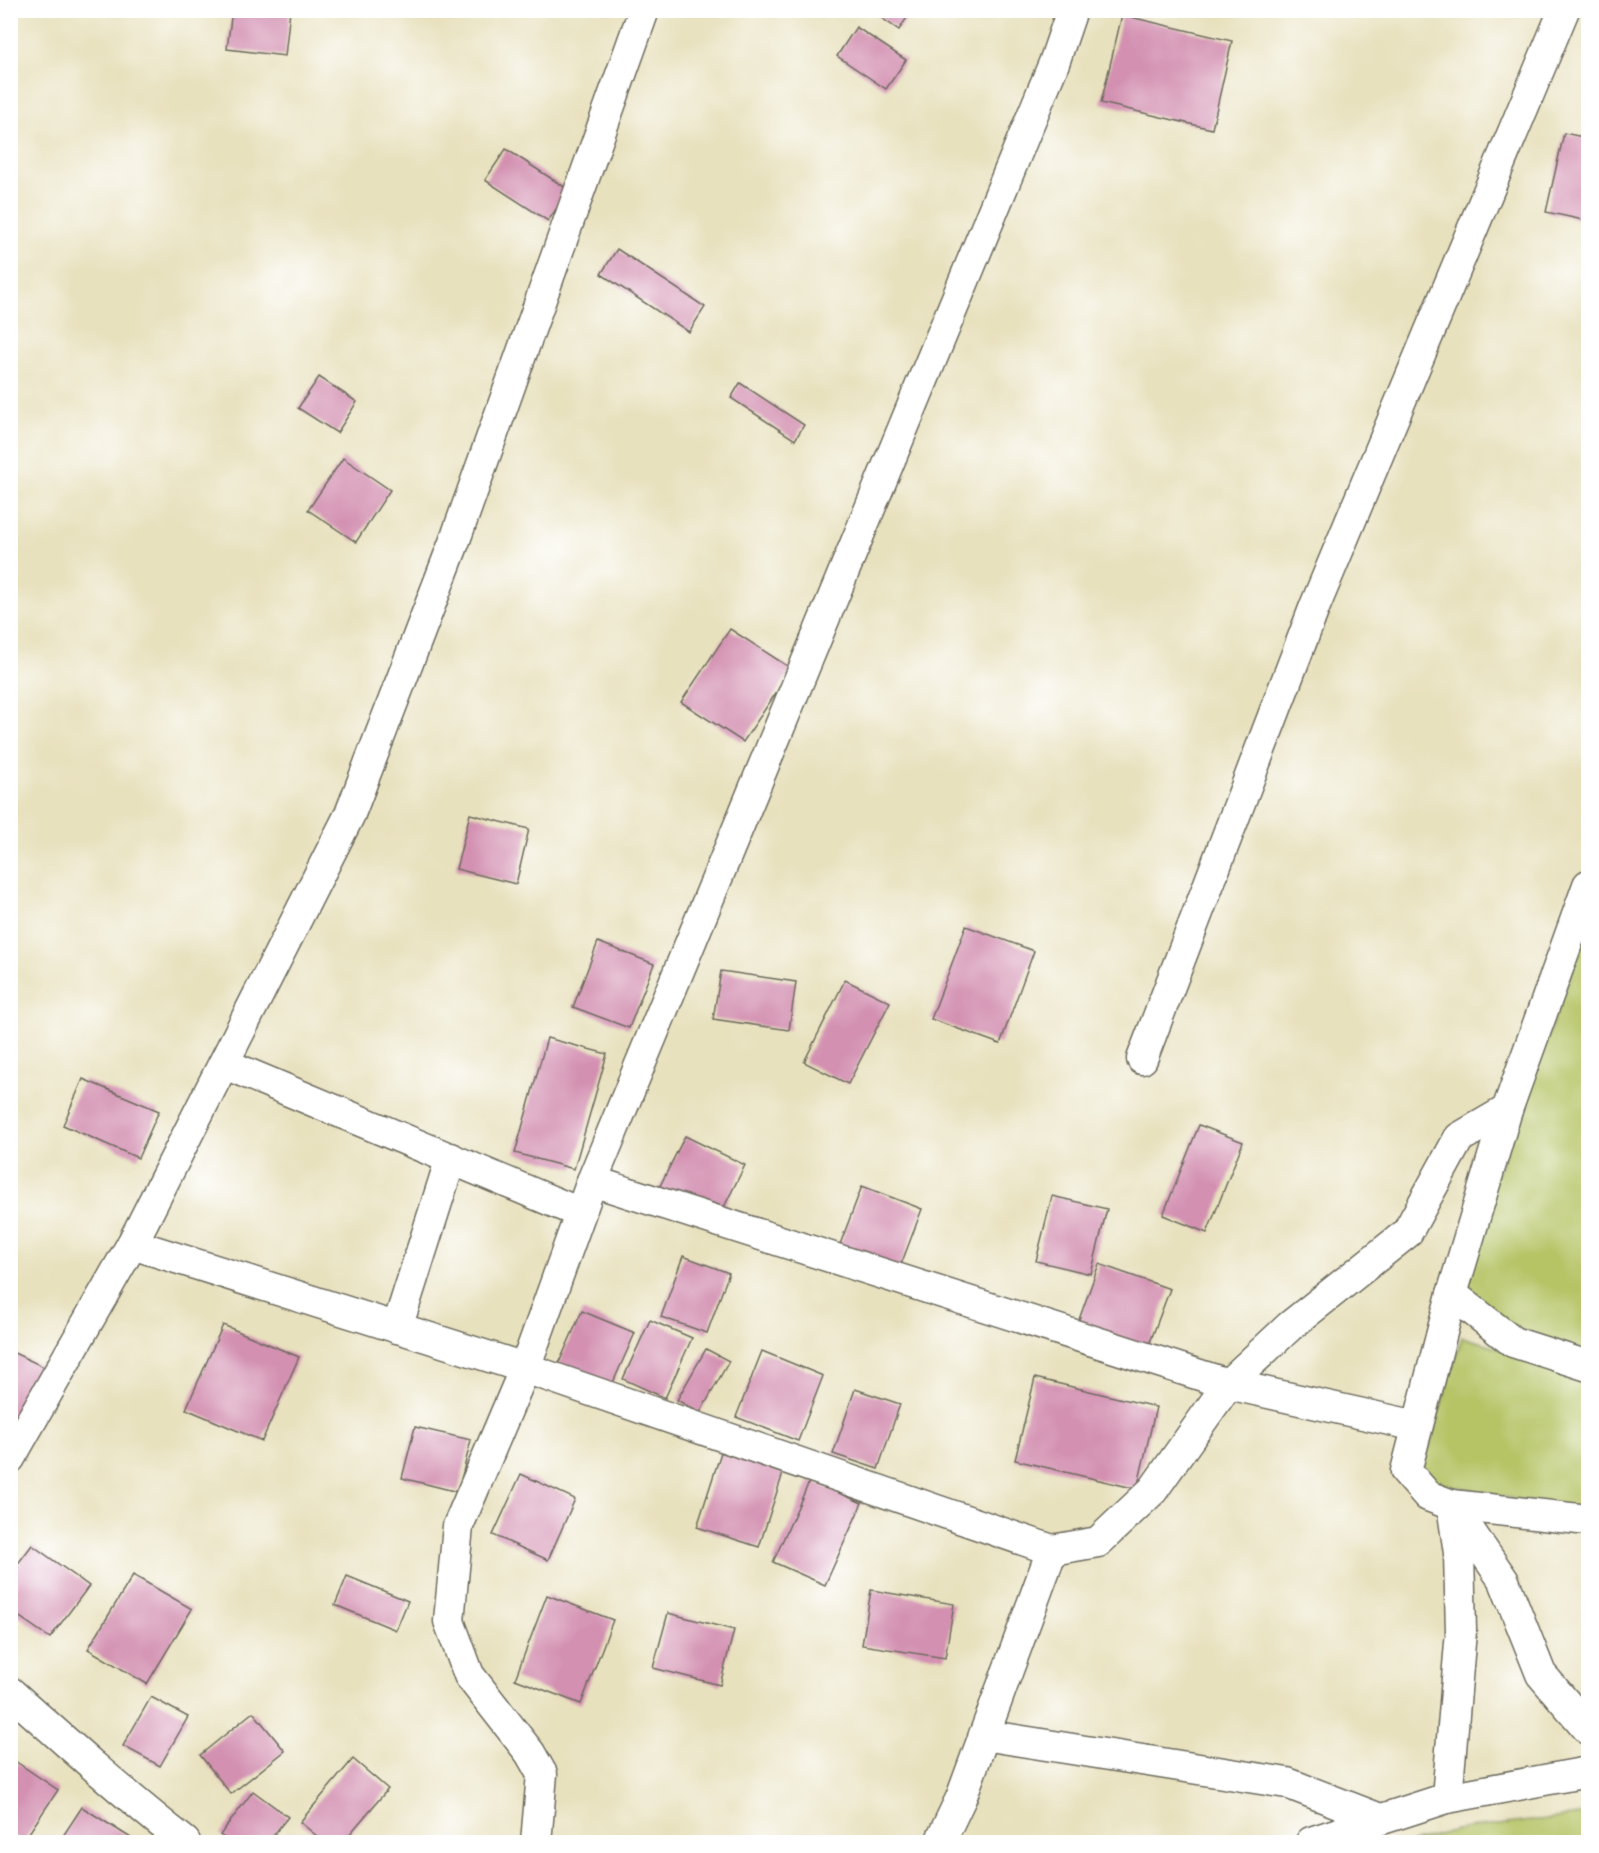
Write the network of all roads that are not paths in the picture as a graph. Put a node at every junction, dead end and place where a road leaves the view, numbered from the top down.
1 (644, 10) edge
2 (1072, 10) edge
3 (1564, 10) edge
4 (1588, 885) edge
5 (1142, 1059) dead end
6 (225, 1064) junction
7 (1508, 1110) junction
8 (451, 1158) junction
9 (592, 1181) junction
10 (580, 1213) junction
11 (132, 1244) junction
12 (1452, 1294) junction
13 (397, 1328) junction
14 (1588, 1365) edge
15 (525, 1368) junction
16 (1228, 1384) junction
17 (1416, 1426) junction
18 (10, 1458) edge
19 (1452, 1505) junction
20 (1588, 1520) edge
21 (1052, 1550) junction
22 (10, 1692) edge
23 (1588, 1729) edge
24 (984, 1735) junction
25 (1588, 1772) edge
26 (1447, 1798) junction
27 (1380, 1819) junction
28 (185, 1842) edge
29 (536, 1842) edge
30 (940, 1842) edge
31 (1311, 1842) edge

1 - 6 street
2 - 9 street
3 - 5 street
4 - 7 street
6 - 8 street
6 - 11 street
7 - 12 street
7 - 16 street
8 - 10 street
8 - 13 street
9 - 10 street
9 - 16 street
10 - 15 street
11 - 13 street
11 - 18 street
12 - 14 street
12 - 17 street
13 - 15 street
15 - 21 street
15 - 29 street
16 - 17 street
16 - 21 street
17 - 19 street
19 - 20 street
19 - 23 street
19 - 26 street
21 - 24 street
22 - 28 street
24 - 27 street
24 - 30 street
25 - 26 street
26 - 27 street
27 - 31 street

